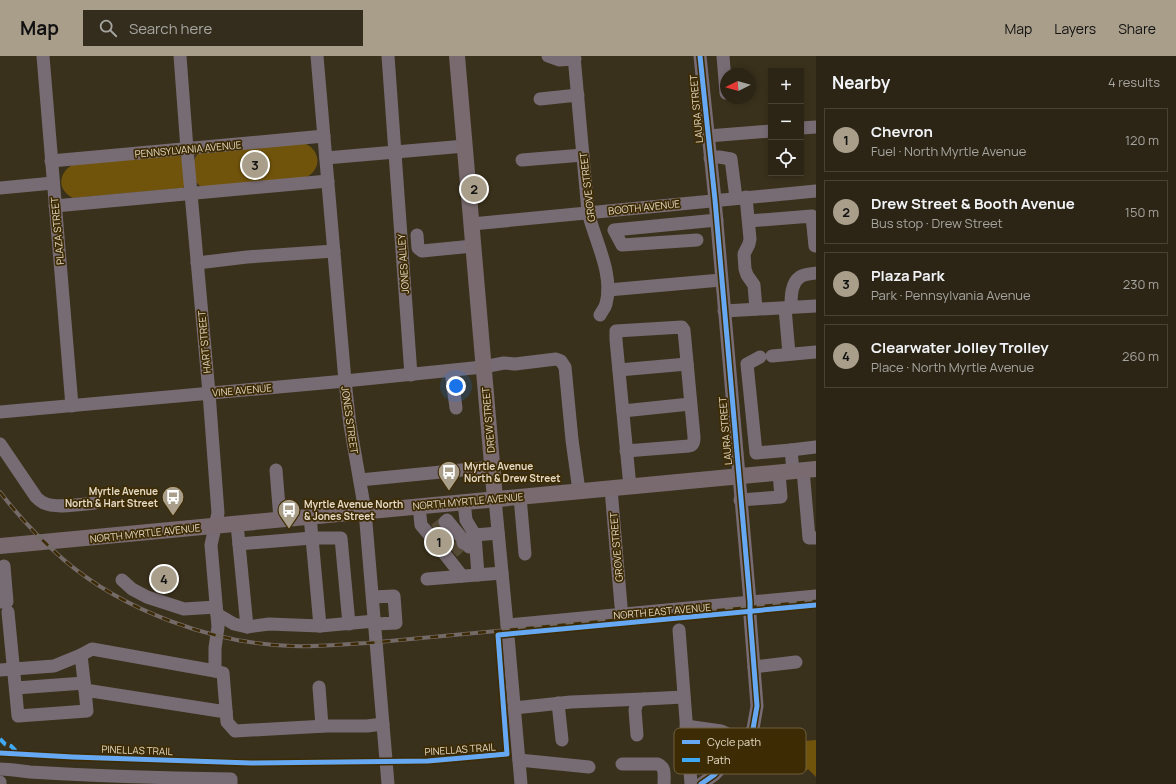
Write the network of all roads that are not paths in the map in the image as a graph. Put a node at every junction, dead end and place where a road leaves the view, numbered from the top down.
1 (42, 56) edge
2 (180, 56) edge
3 (318, 56) edge
4 (388, 56) edge
5 (457, 56) edge
6 (548, 56) edge
7 (700, 56) edge
8 (723, 56) edge
9 (575, 57) edge
10 (724, 68) edge
11 (578, 95) junction
12 (720, 95) edge
13 (704, 96) junction
14 (540, 98) dead end
15 (816, 127) edge
16 (804, 128) edge
17 (768, 131) edge
18 (324, 136) junction
19 (708, 136) junction
20 (465, 146) junction
21 (186, 149) junction
22 (395, 152) junction
23 (583, 155) junction
24 (326, 158) junction
25 (710, 158) junction
26 (522, 160) dead end
27 (51, 161) junction
28 (328, 181) junction
29 (53, 183) junction
30 (0, 188) edge
31 (816, 191) edge
32 (191, 194) junction
33 (741, 198) junction
34 (715, 200) junction
35 (55, 206) junction
36 (588, 212) junction
37 (717, 220) junction
38 (749, 220) junction
39 (472, 224) junction
40 (417, 235) dead end
41 (698, 240) dead end
42 (474, 246) junction
43 (816, 246) edge
44 (334, 252) junction
45 (197, 263) junction
46 (816, 273) edge
47 (721, 280) junction
48 (608, 290) junction
49 (816, 306) edge
50 (788, 307) junction
51 (756, 309) junction
52 (724, 312) junction
53 (600, 315) dead end
54 (816, 352) edge
55 (728, 353) junction
56 (789, 354) junction
57 (687, 364) junction
58 (747, 364) junction
59 (483, 367) junction
60 (619, 370) junction
61 (451, 371) junction
62 (411, 374) junction
63 (345, 381) junction
64 (209, 393) junction
65 (690, 404) junction
66 (72, 406) junction
67 (456, 408) dead end
68 (623, 411) junction
69 (0, 412) edge
70 (753, 426) junction
71 (734, 428) junction
72 (0, 444) edge
73 (816, 447) edge
74 (629, 449) junction
75 (791, 450) junction
76 (492, 467) junction
77 (276, 470) dead end
78 (798, 471) edge
79 (738, 476) junction
80 (360, 480) junction
81 (630, 487) junction
82 (611, 489) junction
83 (579, 491) junction
84 (520, 496) junction
85 (495, 499) junction
86 (740, 500) junction
87 (464, 502) junction
88 (95, 504) dead end
89 (420, 506) junction
90 (365, 511) junction
91 (310, 516) junction
92 (280, 520) junction
93 (466, 520) junction
94 (237, 524) junction
95 (215, 526) junction
96 (498, 533) junction
97 (312, 538) junction
98 (816, 538) edge
99 (451, 542) junction
100 (239, 544) junction
101 (0, 546) edge
102 (525, 554) dead end
103 (4, 566) dead end
104 (502, 573) junction
105 (478, 575) junction
106 (462, 576) junction
107 (427, 579) dead end
108 (122, 580) dead end
109 (816, 596) edge
110 (373, 597) junction
111 (750, 602) junction
112 (621, 606) dead end
113 (4, 607) edge
114 (217, 616) junction
115 (375, 623) junction
116 (349, 624) junction
117 (507, 625) junction
118 (320, 626) junction
119 (247, 627) junction
120 (679, 630) dead end
121 (81, 655) junction
122 (796, 662) dead end
123 (754, 667) junction
124 (0, 670) edge
125 (14, 670) junction
126 (215, 671) junction
127 (85, 686) junction
128 (319, 687) dead end
129 (16, 688) junction
130 (684, 697) junction
131 (644, 699) junction
132 (558, 704) junction
133 (514, 708) junction
134 (226, 712) junction
135 (383, 724) junction
136 (322, 726) junction
137 (686, 726) joint
138 (700, 728) edge
139 (753, 728) edge
140 (637, 734) dead end
141 (562, 740) dead end
142 (519, 760) junction
143 (622, 764) dead end
144 (589, 767) dead end
145 (0, 769) edge
146 (690, 774) edge
147 (714, 774) edge
148 (231, 781) edge
149 (388, 784) edge
150 (521, 784) edge
151 (664, 784) edge
152 (691, 784) edge
153 (701, 784) edge

1 - 27 street, PLAZA STREET
2 - 21 street, HART STREET
3 - 18 street, JONES STREET
4 - 22 street, JONES ALLEY
5 - 20 main road, DREW STREET
6 - 9 street
7 - 13 street, LAURA STREET
8 - 10 street
9 - 11 street, GROVE STREET
11 - 14 street
11 - 23 street, GROVE STREET
12 - 13 street
13 - 19 street, LAURA STREET
15 - 16 street
17 - 19 street
18 - 21 street, PENNSYLVANIA AVENUE
18 - 24 street, JONES STREET
19 - 25 street, LAURA STREET
20 - 22 street
20 - 39 main road, DREW STREET
21 - 27 street, PENNSYLVANIA AVENUE
21 - 32 street, HART STREET
22 - 24 street
22 - 62 street, JONES ALLEY
23 - 26 street
23 - 36 street, GROVE STREET
24 - 28 street, JONES STREET
25 - 33 street
25 - 34 street, LAURA STREET
27 - 29 street, PLAZA STREET
28 - 32 street
28 - 44 street, JONES STREET
29 - 30 street
29 - 35 street, PLAZA STREET
31 - 33 street, BOOTH AVENUE
32 - 35 street
32 - 45 street, HART STREET
33 - 34 street, BOOTH AVENUE
33 - 38 street
34 - 36 street, BOOTH AVENUE
34 - 37 street, LAURA STREET
35 - 66 street, PLAZA STREET
36 - 39 street, BOOTH AVENUE
36 - 48 street, GROVE STREET
37 - 41 street
37 - 47 street, LAURA STREET
38 - 43 street
38 - 51 street
39 - 42 main road, DREW STREET
40 - 42 street
42 - 59 main road, DREW STREET
44 - 45 street
44 - 63 street, JONES STREET
45 - 64 street, HART STREET
46 - 50 street
47 - 48 street
47 - 52 street, LAURA STREET
48 - 53 street, GROVE STREET
49 - 50 street
50 - 51 street
50 - 56 street
51 - 52 street
52 - 55 street, LAURA STREET
54 - 56 street
55 - 58 street
55 - 71 street, LAURA STREET
56 - 58 street
57 - 60 street
57 - 60 street
57 - 65 street
58 - 70 street
59 - 61 street, VINE AVENUE
59 - 76 main road, DREW STREET
59 - 83 street, VINE AVENUE
60 - 68 street
61 - 62 street, VINE AVENUE
61 - 67 street
62 - 63 street, VINE AVENUE
63 - 64 street, VINE AVENUE
63 - 80 street, JONES STREET
64 - 66 street, VINE AVENUE
64 - 95 street, HART STREET
65 - 68 street
65 - 74 street
66 - 69 street, VINE AVENUE
68 - 74 street
70 - 71 street
70 - 75 street
71 - 79 street, LAURA STREET
72 - 88 street
73 - 75 street
74 - 81 street
75 - 78 street
76 - 80 street
76 - 85 main road, DREW STREET
77 - 92 street
78 - 79 main road, NORTH MYRTLE AVENUE
78 - 86 street
78 - 98 street
79 - 81 main road, NORTH MYRTLE AVENUE
79 - 86 street, LAURA STREET
80 - 90 street, JONES STREET
81 - 82 main road, NORTH MYRTLE AVENUE
82 - 83 main road, NORTH MYRTLE AVENUE
82 - 112 street, GROVE STREET
83 - 84 main road, NORTH MYRTLE AVENUE
84 - 85 main road, NORTH MYRTLE AVENUE
84 - 102 street
85 - 87 main road, NORTH MYRTLE AVENUE
85 - 96 street, DREW STREET
86 - 111 street, LAURA STREET
87 - 89 main road, NORTH MYRTLE AVENUE
87 - 93 street
89 - 90 main road, NORTH MYRTLE AVENUE
89 - 99 street
90 - 91 main road, NORTH MYRTLE AVENUE
90 - 110 street, JONES STREET
91 - 92 main road, NORTH MYRTLE AVENUE
91 - 97 street
92 - 94 main road, NORTH MYRTLE AVENUE
93 - 99 street
93 - 99 street
94 - 95 main road, NORTH MYRTLE AVENUE
94 - 100 street
95 - 101 main road, NORTH MYRTLE AVENUE
95 - 114 street, HART STREET
96 - 99 street
96 - 104 street, DREW STREET
97 - 100 street
97 - 116 street
97 - 118 street
99 - 105 street
99 - 106 street
100 - 119 street
103 - 113 street
104 - 105 street
104 - 117 street, DREW STREET
105 - 106 street
106 - 107 street
108 - 114 street
109 - 111 street, NORTH EAST AVENUE
110 - 115 street, JONES STREET
110 - 115 street
111 - 117 street, NORTH EAST AVENUE
111 - 123 street, LAURA STREET
113 - 125 street
114 - 119 street
114 - 126 street, HART STREET
115 - 116 street
115 - 135 street, JONES STREET
116 - 118 street
117 - 133 street, DREW STREET
118 - 119 street
120 - 130 street
121 - 125 street
121 - 126 street
121 - 127 street
122 - 123 street
123 - 139 street, LAURA STREET
124 - 125 street
125 - 129 street
126 - 134 street
127 - 129 street
127 - 129 street
127 - 134 street
128 - 136 street
130 - 131 street
130 - 137 street
131 - 132 street
131 - 140 street
132 - 133 street
132 - 141 street
133 - 142 street, DREW STREET
134 - 136 street
135 - 136 street
135 - 149 street, JONES STREET
137 - 138 street
142 - 144 street
142 - 150 street, DREW STREET
143 - 151 street
145 - 148 street
146 - 152 street
147 - 153 street, LAURA STREET

